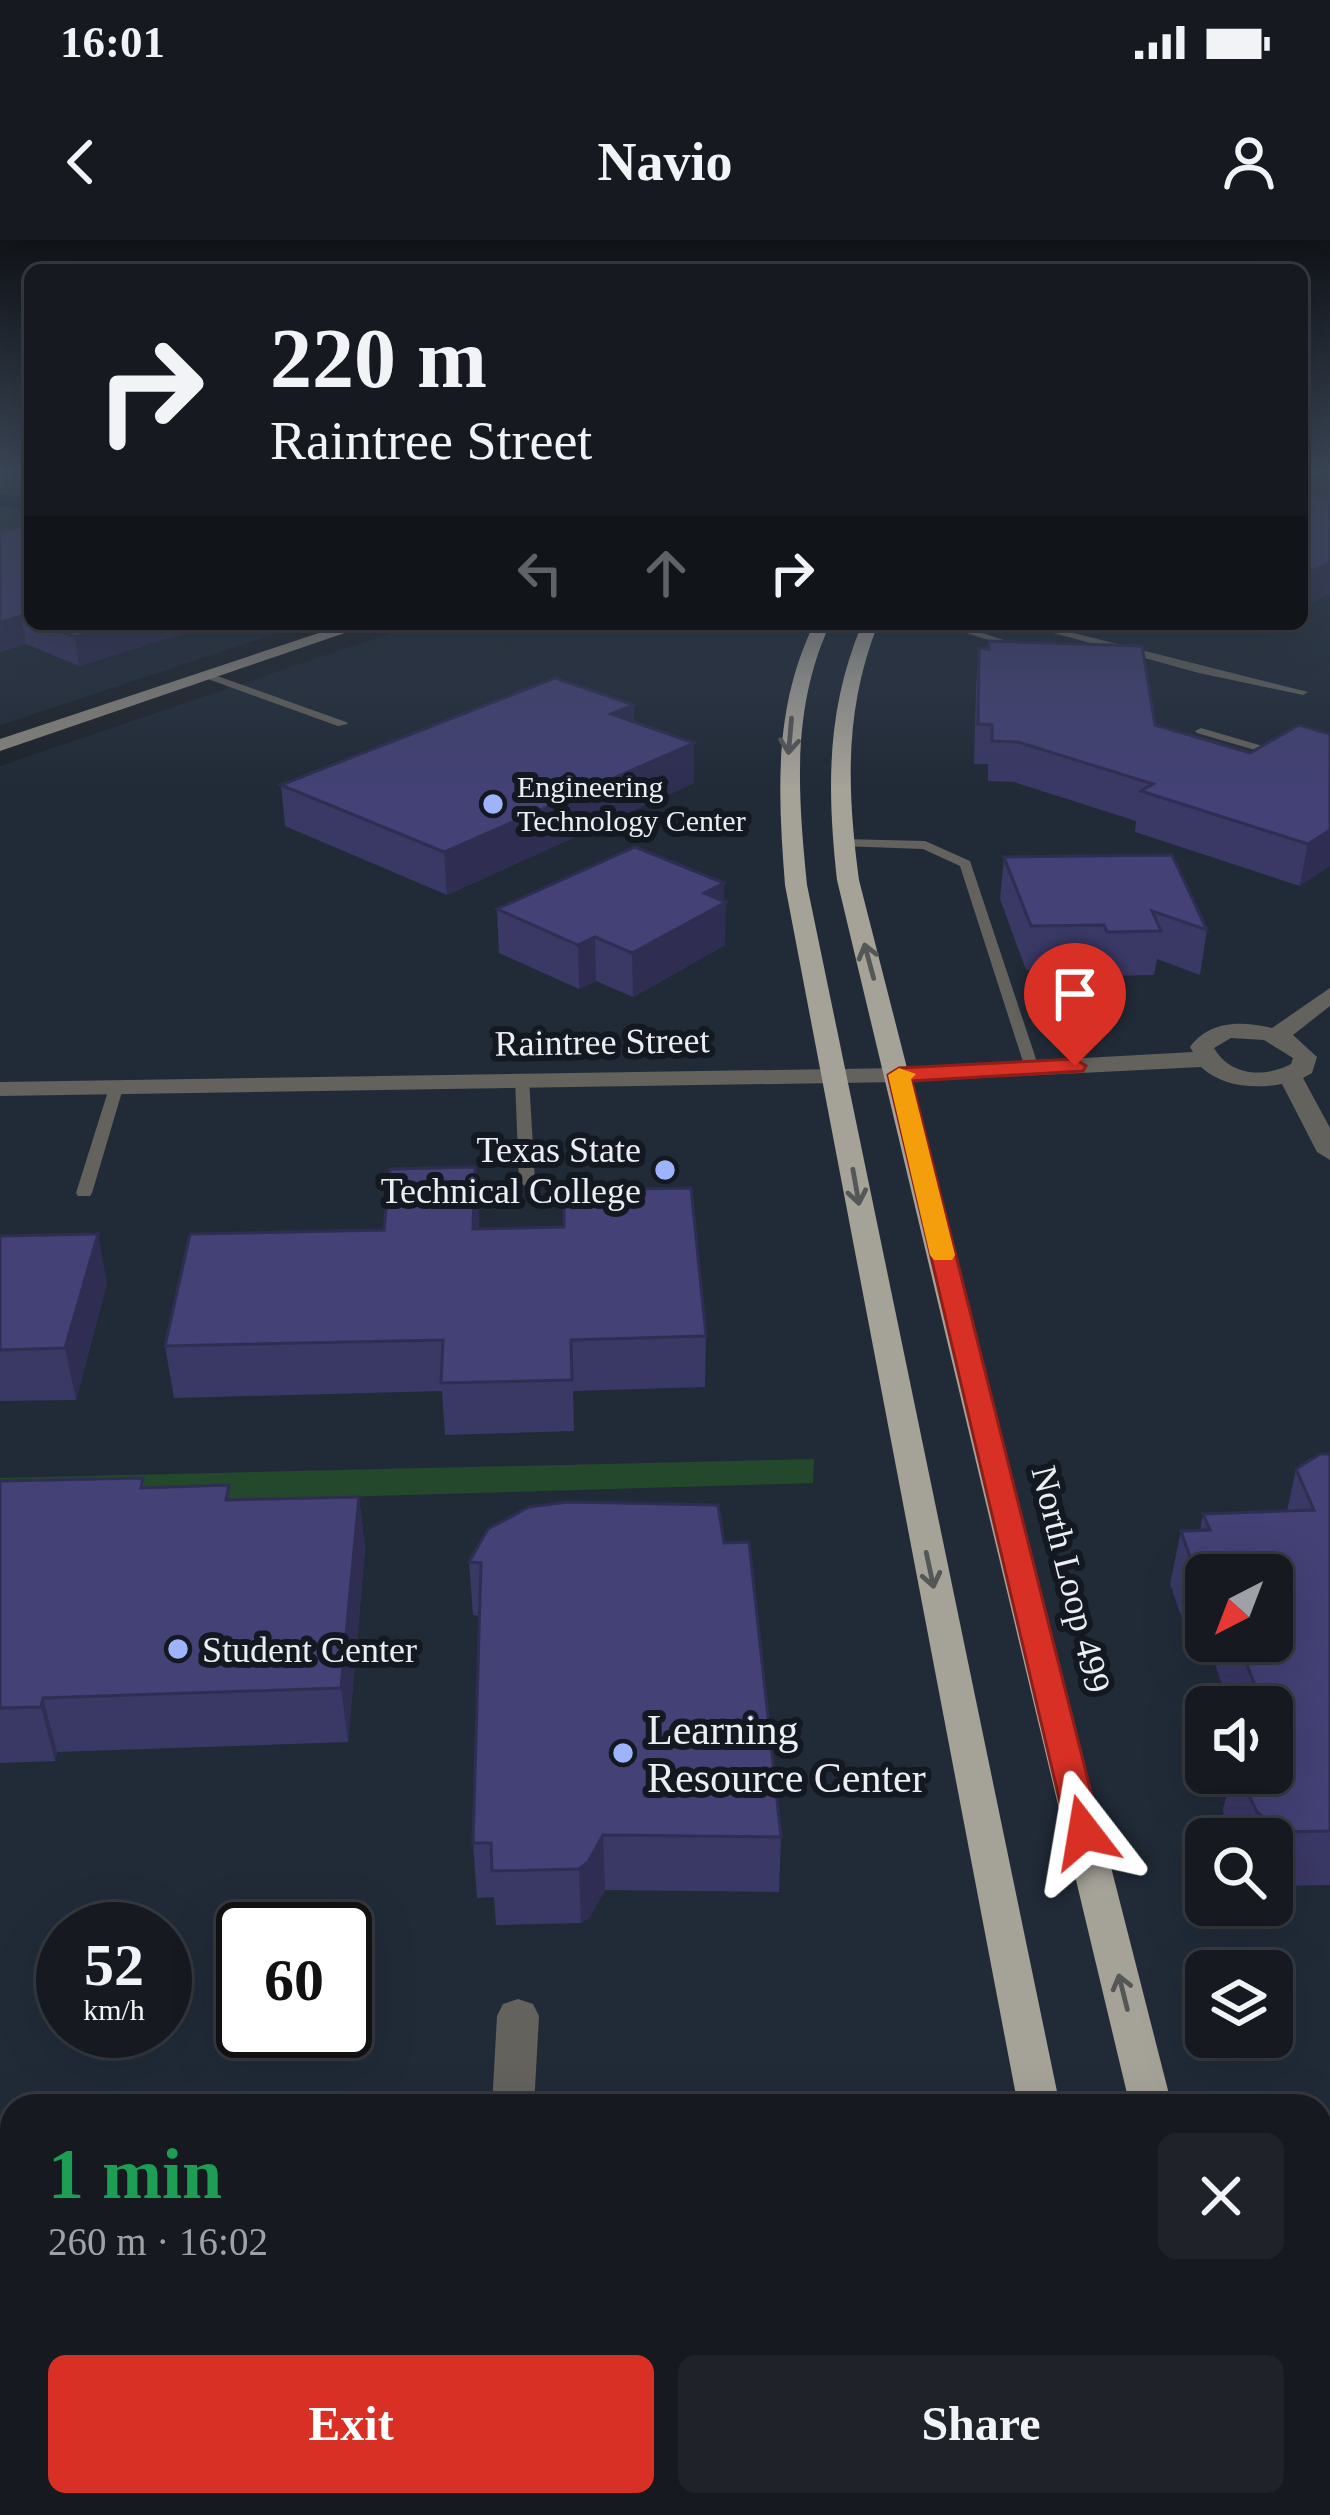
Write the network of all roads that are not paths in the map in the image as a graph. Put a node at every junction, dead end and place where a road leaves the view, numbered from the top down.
1 (345, 630) edge
2 (820, 630) edge
3 (867, 630) edge
4 (963, 630) edge
5 (1049, 630) edge
6 (1044, 654) edge
7 (1139, 654) junction
8 (1123, 663) edge
9 (209, 676) junction
10 (1303, 692) dead end
11 (342, 724) dead end
12 (1201, 731) dead end
13 (0, 746) edge
14 (1287, 756) edge
15 (843, 843) junction
16 (1330, 995) edge
17 (1276, 1036) junction
18 (1206, 1059) junction
19 (1032, 1068) junction
20 (836, 1072) junction
21 (899, 1075) junction
22 (1290, 1077) junction
23 (522, 1078) junction
24 (117, 1085) junction
25 (0, 1089) edge
26 (1330, 1152) edge
27 (527, 1182) dead end
28 (84, 1193) dead end
29 (518, 2016) dead end
30 (514, 2094) edge
31 (1037, 2094) edge
32 (1148, 2094) edge

1 - 9 street
2 -> 20 main road
3 - 15 main road, North Loop 499
4 - 6 lane
5 - 7 lane
7 - 8 lane
7 - 10 lane
9 - 11 lane
9 - 13 street
12 - 14 lane
15 - 19 lane
21 -> 15 main road, North Loop 499
16 - 17 street
17 - 18 street
17 - 22 street
18 - 19 street, Raintree Street
18 - 22 street
19 - 21 street, Raintree Street
20 - 21 street, Raintree Street
20 - 23 street, Raintree Street
20 -> 31 main road
32 -> 21 main road, North Loop 499
22 - 26 street
23 - 24 street, Raintree Street
23 - 27 lane
24 - 25 street, Raintree Street
24 - 28 lane
29 - 30 street

